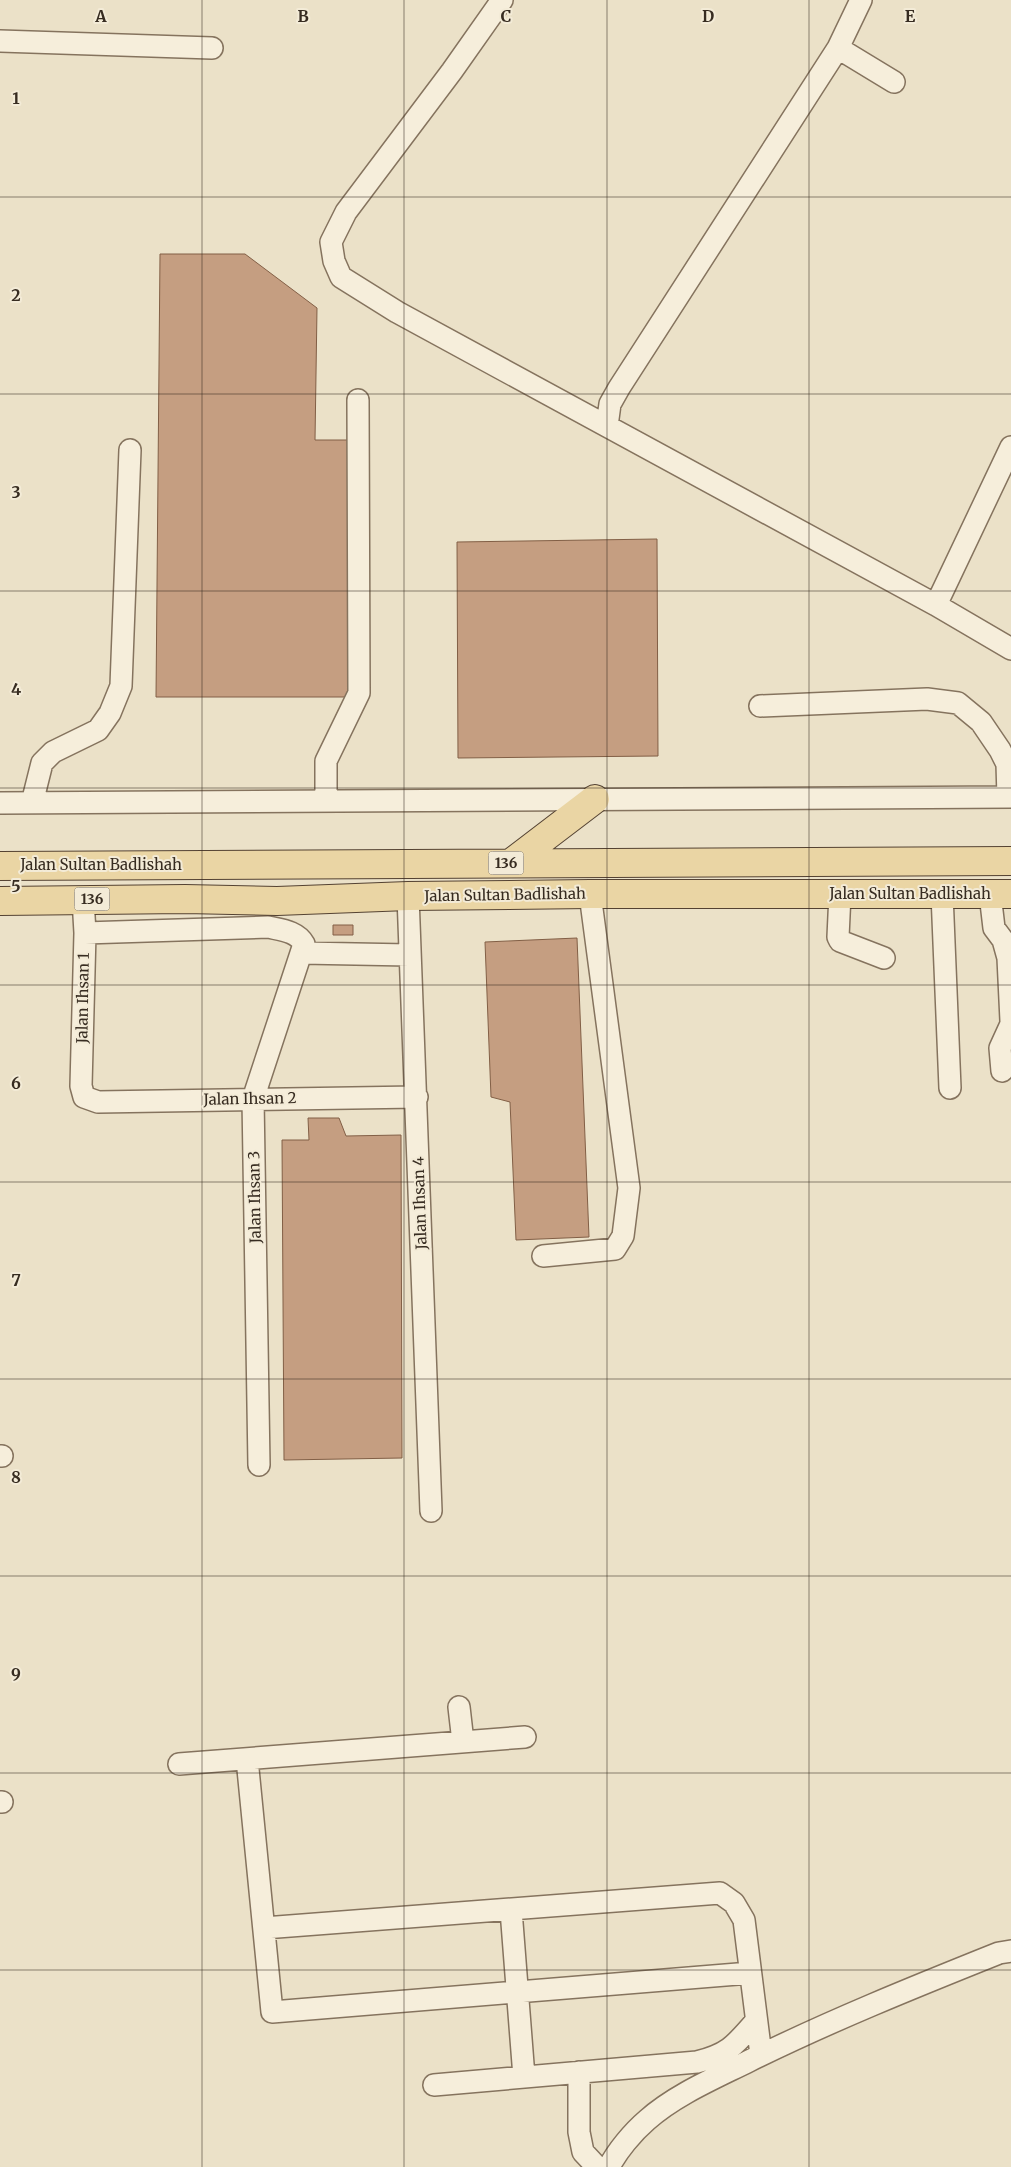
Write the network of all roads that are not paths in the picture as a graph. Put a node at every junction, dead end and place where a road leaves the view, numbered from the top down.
1 (502, 0) edge
2 (862, 0) edge
3 (0, 41) edge
4 (212, 48) dead end
5 (838, 48) junction
6 (894, 82) dead end
7 (358, 400) dead end
8 (607, 426) junction
9 (1011, 447) edge
10 (130, 450) dead end
11 (936, 605) junction
12 (1011, 649) edge
13 (760, 706) dead end
14 (1010, 797) edge
15 (595, 799) junction
16 (326, 801) junction
17 (0, 803) edge
18 (32, 803) junction
19 (1011, 861) edge
20 (510, 863) junction
21 (2, 865) edge
22 (590, 894) junction
23 (840, 894) junction
24 (942, 894) junction
25 (1000, 894) edge
26 (408, 896) junction
27 (83, 899) junction
28 (0, 901) edge
29 (85, 933) junction
30 (302, 945) junction
31 (409, 955) junction
32 (884, 958) dead end
33 (1011, 1022) edge
34 (1002, 1071) dead end
35 (950, 1088) dead end
36 (417, 1097) junction
37 (84, 1098) joint
38 (253, 1099) junction
39 (543, 1256) dead end
40 (259, 1465) dead end
41 (431, 1511) dead end
42 (459, 1707) dead end
43 (525, 1737) dead end
44 (463, 1742) junction
45 (247, 1759) junction
46 (179, 1764) dead end
47 (511, 1910) junction
48 (264, 1928) junction
49 (1011, 1951) edge
50 (750, 1973) junction
51 (518, 1992) junction
52 (756, 2021) junction
53 (761, 2055) junction
54 (579, 2072) junction
55 (524, 2077) junction
56 (434, 2085) dead end
57 (597, 2167) edge
58 (609, 2167) edge

1 - 8 street
2 - 5 street
3 - 4 street
5 - 6 street
5 - 8 street
7 - 16 street
8 - 11 street
9 - 11 street
10 - 18 street
11 - 12 street
13 - 14 street
14 - 15 street
15 - 16 street
15 - 20 main road
16 - 18 street
17 - 18 street
19 - 20 main road, Jalan Sultan Badlishah / 136
20 - 21 main road, Jalan Sultan Badlishah / 136
22 - 23 main road, Jalan Sultan Badlishah / 136
22 - 26 main road, Jalan Sultan Badlishah / 136
22 - 39 street
23 - 24 main road, Jalan Sultan Badlishah / 136
23 - 32 street
24 - 25 main road, Jalan Sultan Badlishah / 136
24 - 35 street
25 - 33 street
26 - 27 main road, Jalan Sultan Badlishah / 136
26 - 31 street, Jalan Ihsan 4
27 - 28 main road, Jalan Sultan Badlishah / 136
27 - 29 street, Jalan Ihsan 1
29 - 30 street
29 - 37 street, Jalan Ihsan 1
30 - 31 street
30 - 38 street, Jalan Ihsan 3
31 - 36 street, Jalan Ihsan 4
33 - 34 street
36 - 38 street, Jalan Ihsan 2
36 - 41 street, Jalan Ihsan 4
37 - 38 street, Jalan Ihsan 2
38 - 40 street, Jalan Ihsan 3
42 - 44 street
43 - 44 street
44 - 45 street
45 - 46 street
45 - 48 street
47 - 48 street
47 - 50 street
47 - 51 street
48 - 51 street
49 - 53 street
50 - 51 street
50 - 52 street
51 - 55 street
52 - 53 street
52 - 54 street
53 - 58 street
54 - 55 street
54 - 57 street
55 - 56 street

